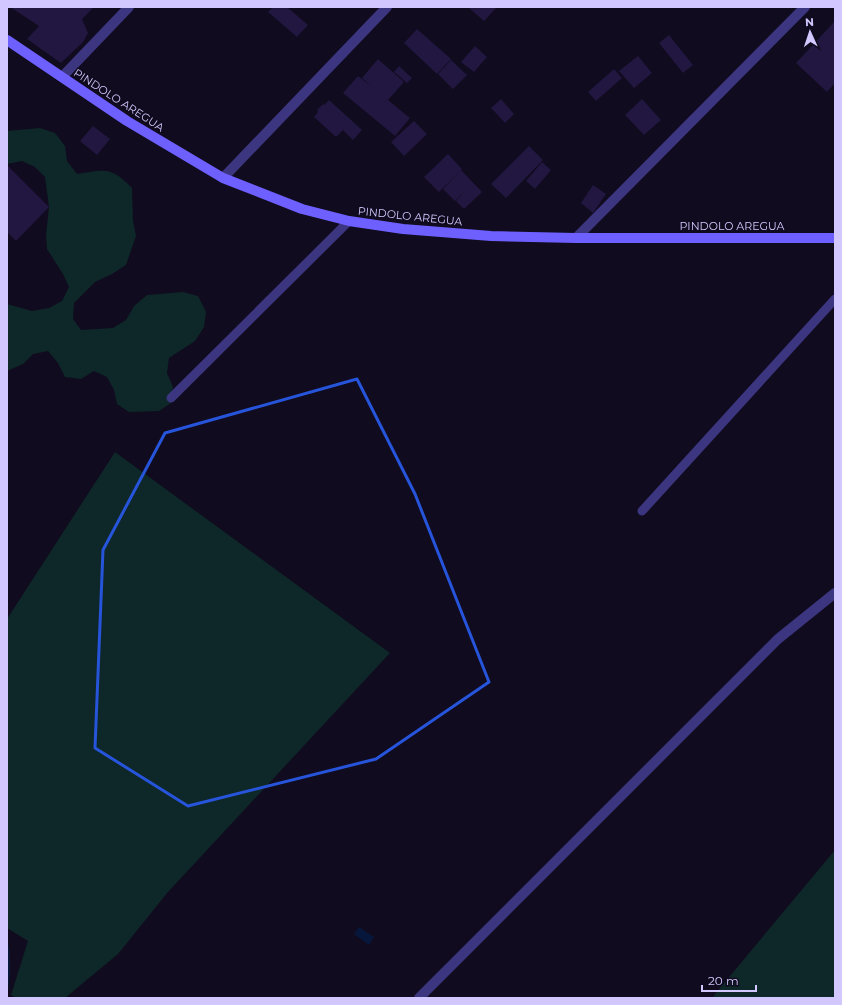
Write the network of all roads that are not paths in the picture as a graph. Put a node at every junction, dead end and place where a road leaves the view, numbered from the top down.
1 (129, 7) edge
2 (387, 7) edge
3 (805, 7) edge
4 (7, 40) edge
5 (62, 77) junction
6 (223, 178) junction
7 (349, 222) junction
8 (576, 238) junction
9 (835, 238) edge
10 (835, 299) edge
11 (171, 398) dead end
12 (642, 511) dead end
13 (835, 593) edge
14 (419, 998) edge

1 - 5 street
2 - 6 street
3 - 8 street
4 - 5 main road, PINDOLO AREGUA
5 - 6 main road, PINDOLO AREGUA
6 - 7 main road, PINDOLO AREGUA
7 - 8 main road, PINDOLO AREGUA
7 - 11 lane
8 - 9 main road, PINDOLO AREGUA
10 - 12 lane
13 - 14 street

